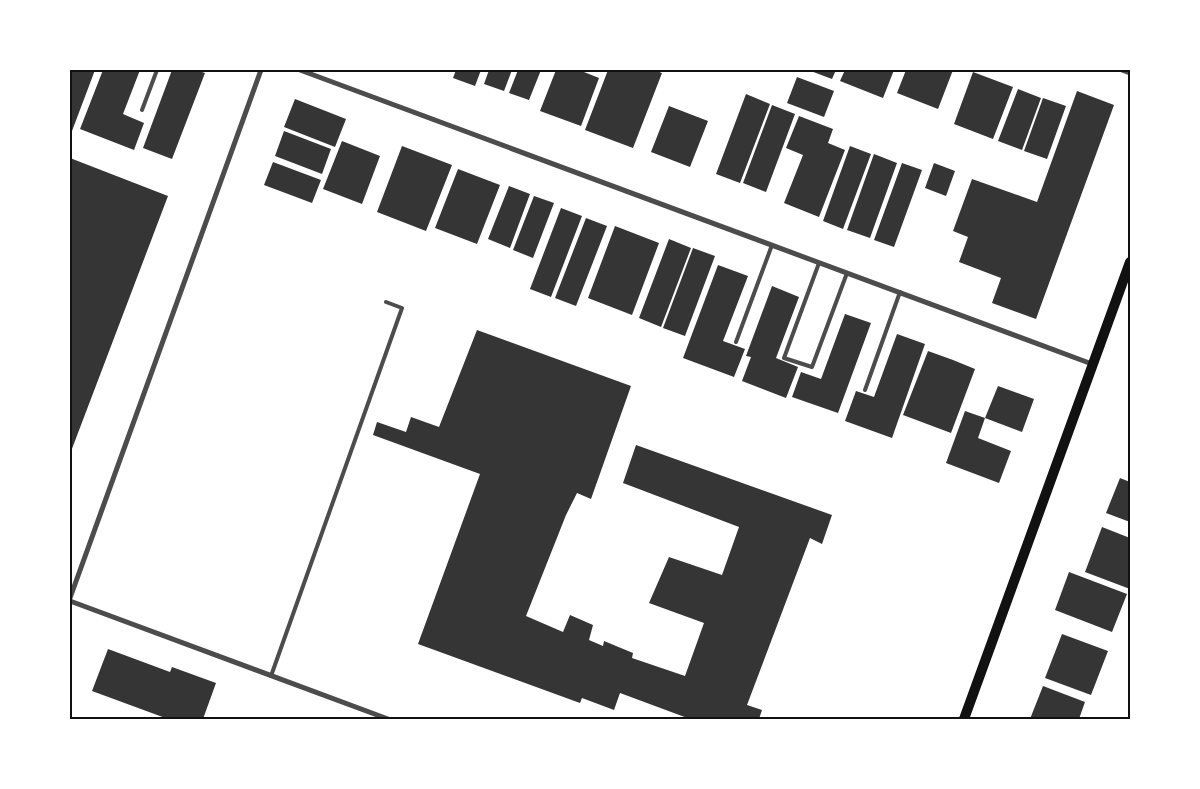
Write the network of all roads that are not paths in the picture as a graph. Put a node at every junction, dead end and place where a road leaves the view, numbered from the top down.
1 (157, 70) edge
2 (261, 70) edge
3 (300, 70) edge
4 (1122, 70) edge
5 (1130, 73) edge
6 (142, 110) dead end
7 (772, 245) junction
8 (820, 262) junction
9 (1130, 262) edge
10 (848, 273) junction
11 (900, 292) junction
12 (386, 302) dead end
13 (736, 342) dead end
14 (1092, 364) junction
15 (865, 390) dead end
16 (70, 599) edge
17 (271, 676) junction
18 (388, 719) edge
19 (964, 719) edge

1 - 6 lane
2 - 16 street
3 - 7 street
4 - 5 street
7 - 8 street
7 - 13 lane
8 - 10 street
8 - 10 lane
9 - 14 main road
10 - 11 street
11 - 14 street
11 - 15 lane
12 - 17 lane
14 - 19 main road
16 - 17 street
17 - 18 street

